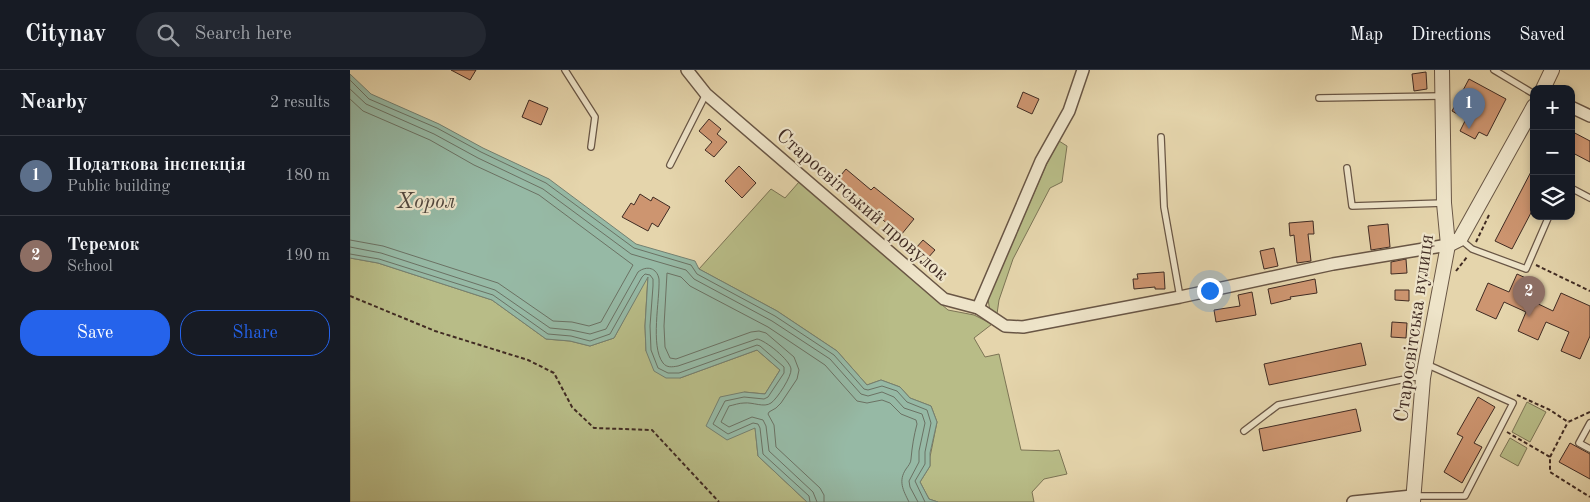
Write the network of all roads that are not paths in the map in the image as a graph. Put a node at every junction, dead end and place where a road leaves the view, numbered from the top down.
1 (565, 70) edge
2 (687, 70) edge
3 (1083, 70) edge
4 (1442, 70) edge
5 (1494, 70) edge
6 (1552, 70) edge
7 (1545, 85) edge
8 (1530, 92) edge
9 (706, 94) junction
10 (1443, 96) junction
11 (1319, 98) dead end
12 (1575, 109) edge
13 (1530, 113) edge
14 (1590, 116) edge
15 (1161, 137) dead end
16 (591, 147) dead end
17 (670, 165) dead end
18 (1348, 168) dead end
19 (1575, 190) edge
20 (1590, 198) edge
21 (1444, 203) junction
22 (1547, 220) edge
23 (1454, 242) junction
24 (1180, 297) junction
25 (978, 308) junction
26 (1426, 364) junction
27 (1424, 378) junction
28 (1590, 423) edge
29 (1244, 431) dead end
30 (1590, 449) edge
31 (1412, 499) edge
32 (1465, 499) edge
33 (1353, 502) edge

1 - 16 lane
2 - 9 street, Старосвітський провулок
3 - 25 street
4 - 10 street, Старосвітська вулиця
5 - 8 lane
6 - 7 street
9 - 17 lane
9 - 25 street, Старосвітський провулок
10 - 11 lane
10 - 21 street, Старосвітська вулиця
12 - 14 street
13 - 23 street
15 - 24 lane
18 - 21 lane
19 - 20 lane
21 - 23 street, Старосвітська вулиця
22 - 23 lane
23 - 24 street, Старосвітський провулок
23 - 26 street, Старосвітська вулиця
24 - 25 street, Старосвітський провулок
26 - 27 street, Старосвітська вулиця
26 - 32 lane
27 - 29 lane
27 - 31 street, Старосвітська вулиця
28 - 30 lane
31 - 32 lane
31 - 33 street

